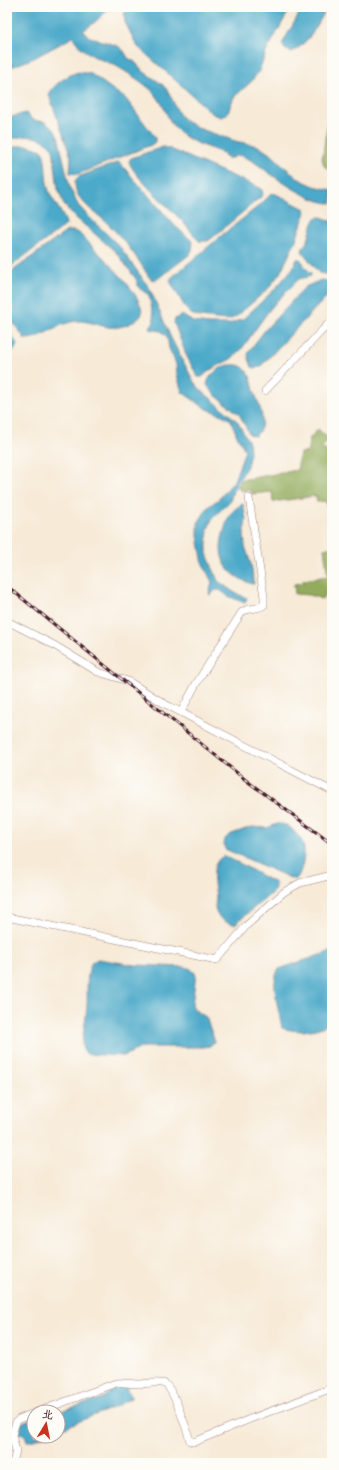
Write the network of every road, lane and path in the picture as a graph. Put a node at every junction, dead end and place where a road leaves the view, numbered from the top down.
1 (332, 320) edge
2 (265, 391) dead end
3 (249, 498) dead end
4 (7, 621) edge
5 (181, 712) junction
6 (332, 791) edge
7 (332, 875) edge
8 (7, 917) edge
9 (332, 1388) edge
10 (57, 1404) edge
11 (26, 1415) edge
12 (13, 1463) edge

1 - 2 street
3 - 5 street
4 - 5 street
5 - 6 street
7 - 8 street
9 - 10 street
11 - 12 street

